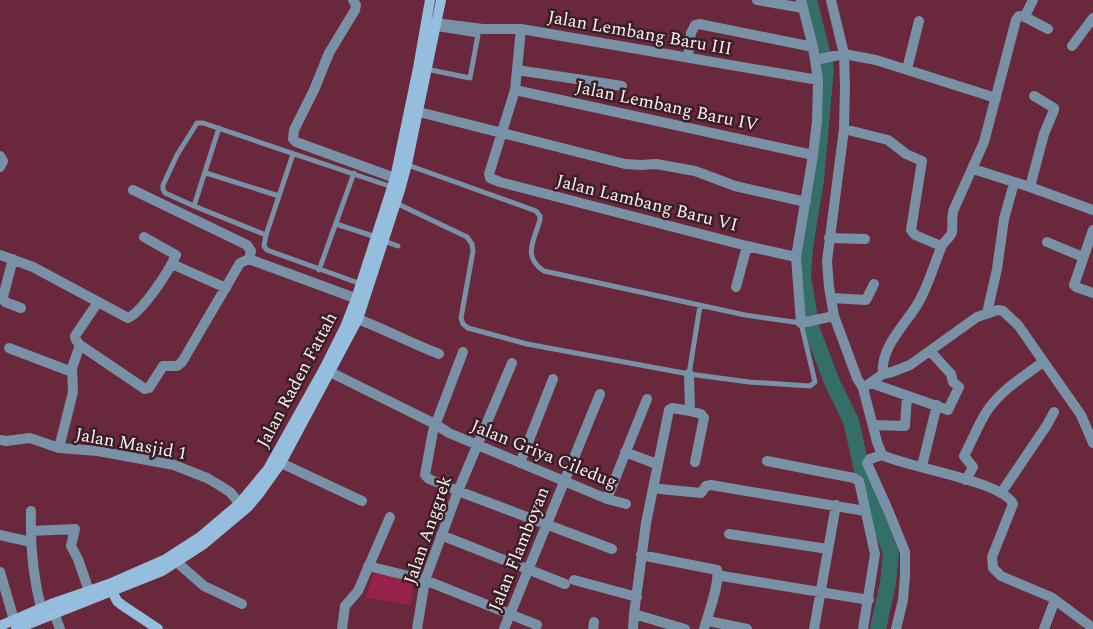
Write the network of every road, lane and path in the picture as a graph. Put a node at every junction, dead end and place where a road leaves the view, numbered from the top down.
1 (353, 0) edge
2 (430, 0) edge
3 (441, 0) edge
4 (757, 0) edge
5 (830, 0) edge
6 (1032, 0) edge
7 (802, 4) edge
8 (1023, 16) junction
9 (1093, 18) edge
10 (919, 21) dead end
11 (431, 25) junction
12 (521, 29) junction
13 (1048, 29) dead end
14 (1072, 46) dead end
15 (813, 47) junction
16 (841, 55) junction
17 (688, 58) junction
18 (818, 59) junction
19 (423, 69) junction
20 (907, 69) junction
21 (517, 70) junction
22 (818, 80) junction
23 (622, 86) dead end
24 (515, 90) junction
25 (1034, 96) dead end
26 (996, 98) junction
27 (418, 112) junction
28 (219, 128) junction
29 (844, 129) junction
30 (502, 132) junction
31 (293, 154) junction
32 (813, 155) junction
33 (402, 163) junction
34 (973, 169) junction
35 (206, 172) junction
36 (354, 173) junction
37 (1014, 183) junction
38 (395, 185) junction
39 (1030, 187) junction
40 (133, 190) dead end
41 (279, 196) junction
42 (391, 201) junction
43 (806, 202) junction
44 (194, 206) junction
45 (1093, 210) edge
46 (336, 224) junction
47 (1093, 230) edge
48 (266, 236) junction
49 (144, 237) dead end
50 (829, 238) junction
51 (378, 239) junction
52 (865, 239) dead end
53 (1047, 242) dead end
54 (398, 246) dead end
55 (747, 246) junction
56 (941, 246) junction
57 (0, 255) edge
58 (796, 257) junction
59 (1083, 257) junction
60 (13, 259) junction
61 (249, 259) junction
62 (172, 264) junction
63 (319, 270) junction
64 (361, 284) junction
65 (874, 284) dead end
66 (736, 287) dead end
67 (226, 288) junction
68 (1093, 293) edge
69 (831, 298) junction
70 (360, 300) junction
71 (98, 302) junction
72 (700, 306) junction
73 (21, 308) dead end
74 (987, 313) junction
75 (834, 316) junction
76 (358, 318) junction
77 (807, 322) junction
78 (80, 345) junction
79 (9, 348) dead end
80 (930, 351) junction
81 (463, 352) dead end
82 (439, 354) dead end
83 (1043, 362) junction
84 (512, 363) dead end
85 (72, 372) junction
86 (326, 373) junction
87 (689, 374) junction
88 (883, 374) junction
89 (554, 379) dead end
90 (867, 385) junction
91 (600, 394) dead end
92 (906, 396) junction
93 (647, 399) dead end
94 (937, 406) junction
95 (690, 411) junction
96 (1054, 412) dead end
97 (1089, 423) edge
98 (873, 425) junction
99 (434, 428) junction
100 (0, 440) edge
101 (1093, 443) edge
102 (478, 445) junction
103 (59, 448) junction
104 (625, 452) junction
105 (882, 455) junction
106 (767, 461) dead end
107 (695, 462) dead end
108 (281, 463) junction
109 (520, 463) junction
110 (654, 463) dead end
111 (922, 466) junction
112 (966, 480) junction
113 (563, 481) junction
114 (660, 489) dead end
115 (458, 491) junction
116 (1000, 493) junction
117 (607, 499) junction
118 (362, 501) dead end
119 (626, 504) dead end
120 (836, 505) junction
121 (242, 507) junction
122 (31, 511) dead end
123 (865, 511) junction
124 (390, 516) dead end
125 (546, 524) junction
126 (31, 531) junction
127 (729, 534) dead end
128 (0, 535) edge
129 (441, 535) junction
130 (31, 542) junction
131 (612, 549) dead end
132 (828, 549) junction
133 (641, 555) junction
134 (173, 560) junction
135 (368, 566) junction
136 (528, 570) junction
137 (0, 572) edge
138 (722, 576) dead end
139 (424, 580) junction
140 (110, 588) junction
141 (89, 591) junction
142 (821, 592) junction
143 (637, 597) junction
144 (869, 600) junction
145 (1055, 600) junction
146 (242, 604) dead end
147 (49, 608) junction
148 (510, 614) junction
149 (634, 614) junction
150 (713, 622) dead end
151 (537, 625) dead end
152 (0, 626) edge
153 (16, 626) edge
154 (1093, 628) edge
155 (60, 629) edge
156 (158, 629) edge
157 (342, 629) edge
158 (418, 629) edge
159 (504, 629) edge
160 (634, 629) edge
161 (685, 629) edge
162 (704, 629) edge
163 (747, 629) edge
164 (814, 629) edge
165 (863, 629) edge
166 (896, 629) edge
167 (1044, 629) edge

1 - 38 street
2 - 11 main road, Jalan Raden Fattah
3 - 11 main road, Jalan Raden Fattah
4 - 7 street
5 - 16 street
6 - 8 street
7 - 15 street
8 - 13 street
8 - 26 street
9 - 14 street
10 - 20 street
11 - 12 street, Jalan Lembang Baru III
11 - 19 main road, Jalan Raden Fattah
11 - 19 lane
12 - 17 street, Jalan Lembang Baru III
12 - 21 street
15 - 17 street
15 - 18 street
16 - 18 street
16 - 20 street
16 - 29 street
17 - 22 street, Jalan Lembang Baru III
18 - 22 street
19 - 27 main road, Jalan Raden Fattah
19 - 33 main road, Jalan Raden Fattah
20 - 26 street
21 - 23 street
21 - 24 street
22 - 32 street
24 - 30 street
24 - 32 street, Jalan Lembang Baru IV
25 - 39 street
26 - 34 street
27 - 30 street
27 - 33 main road, Jalan Raden Fattah
28 - 31 lane
28 - 35 lane
28 - 44 lane
29 - 50 street
29 - 56 street
30 - 43 street
30 - 55 street, Jalan Lambang Baru VI
31 - 36 lane
31 - 41 lane
32 - 43 street
33 - 38 main road, Jalan Raden Fattah
33 - 72 lane
34 - 37 street
34 - 56 street
35 - 41 lane
35 - 44 lane
36 - 38 lane
36 - 46 lane
37 - 39 street
37 - 74 street
38 - 42 main road, Jalan Raden Fattah
39 - 45 street
40 - 61 street
41 - 48 lane
42 - 51 main road, Jalan Raden Fattah
42 - 87 lane
43 - 58 street
44 - 48 lane
46 - 51 lane
46 - 63 lane
47 - 59 street
48 - 63 lane
49 - 62 street
50 - 52 street
50 - 69 street
51 - 54 lane
51 - 64 main road, Jalan Raden Fattah
51 - 70 main road, Jalan Raden Fattah
53 - 59 street
55 - 58 street, Jalan Lambang Baru VI
55 - 66 street
56 - 88 street
57 - 60 street
58 - 77 street
59 - 68 street
60 - 71 street
60 - 73 street
61 - 67 street
61 - 70 street
62 - 67 street
62 - 71 street
63 - 64 lane
64 - 70 main road, Jalan Raden Fattah
65 - 69 street
67 - 78 street
69 - 75 street
70 - 76 main road, Jalan Raden Fattah
70 - 86 main road, Jalan Raden Fattah
71 - 78 street
72 - 77 lane
72 - 87 lane
74 - 80 street
74 - 83 street
75 - 77 street
75 - 90 street
76 - 82 street
76 - 86 main road, Jalan Raden Fattah
77 - 87 lane
78 - 85 street
79 - 85 street
80 - 88 street
80 - 94 street
81 - 99 street
83 - 97 street
83 - 112 street
84 - 102 street, Jalan Anggrek
85 - 103 street
86 - 99 street, Jalan Griya Ciledug
86 - 108 main road, Jalan Raden Fattah
86 - 121 main road, Jalan Raden Fattah
87 - 95 street
88 - 90 street
89 - 109 street
90 - 92 street
90 - 98 street
91 - 113 street, Jalan Flamboyan
92 - 94 street
92 - 98 street
93 - 104 street
94 - 111 street
95 - 107 street
95 - 133 street
96 - 116 street
97 - 101 street
98 - 105 street
99 - 102 street, Jalan Griya Ciledug
99 - 115 street
100 - 103 street, Jalan Masjid 1
102 - 109 street, Jalan Griya Ciledug
102 - 115 street, Jalan Anggrek
103 - 121 street, Jalan Masjid 1
104 - 110 street
104 - 117 street
105 - 111 street
105 - 166 street
106 - 123 street
108 - 118 street
108 - 121 main road, Jalan Raden Fattah
109 - 113 street, Jalan Griya Ciledug
111 - 112 street
112 - 116 street
113 - 117 street, Jalan Griya Ciledug
113 - 125 street, Jalan Flamboyan
114 - 120 street
115 - 125 street
115 - 129 street, Jalan Anggrek
116 - 145 street
117 - 119 street, Jalan Griya Ciledug
120 - 123 street
120 - 132 street
121 - 134 main road, Jalan Raden Fattah
122 - 126 street
123 - 144 street
124 - 135 street
125 - 131 street
125 - 136 street, Jalan Flamboyan
126 - 130 street
126 - 141 street
127 - 132 street
128 - 130 street
129 - 136 street
129 - 139 street, Jalan Anggrek
130 - 147 street
132 - 142 street
133 - 143 street
133 - 162 street
134 - 140 main road, Jalan Raden Fattah
134 - 146 street
135 - 139 street
135 - 157 street
136 - 143 street
136 - 148 street, Jalan Flamboyan
137 - 153 street
138 - 142 street
139 - 148 street
139 - 158 street, Jalan Anggrek
140 - 141 main road, Jalan Raden Fattah
140 - 147 main road, Jalan Raden Fattah
140 - 156 main road
141 - 147 main road, Jalan Raden Fattah
142 - 144 street
142 - 164 street
143 - 149 street
144 - 165 street
145 - 154 street
145 - 167 street
147 - 153 main road, Jalan Raden Fattah
147 - 155 street
148 - 151 street
148 - 159 street, Jalan Flamboyan
149 - 160 street
149 - 161 street
150 - 163 street
152 - 153 main road, Jalan Raden Fattah

